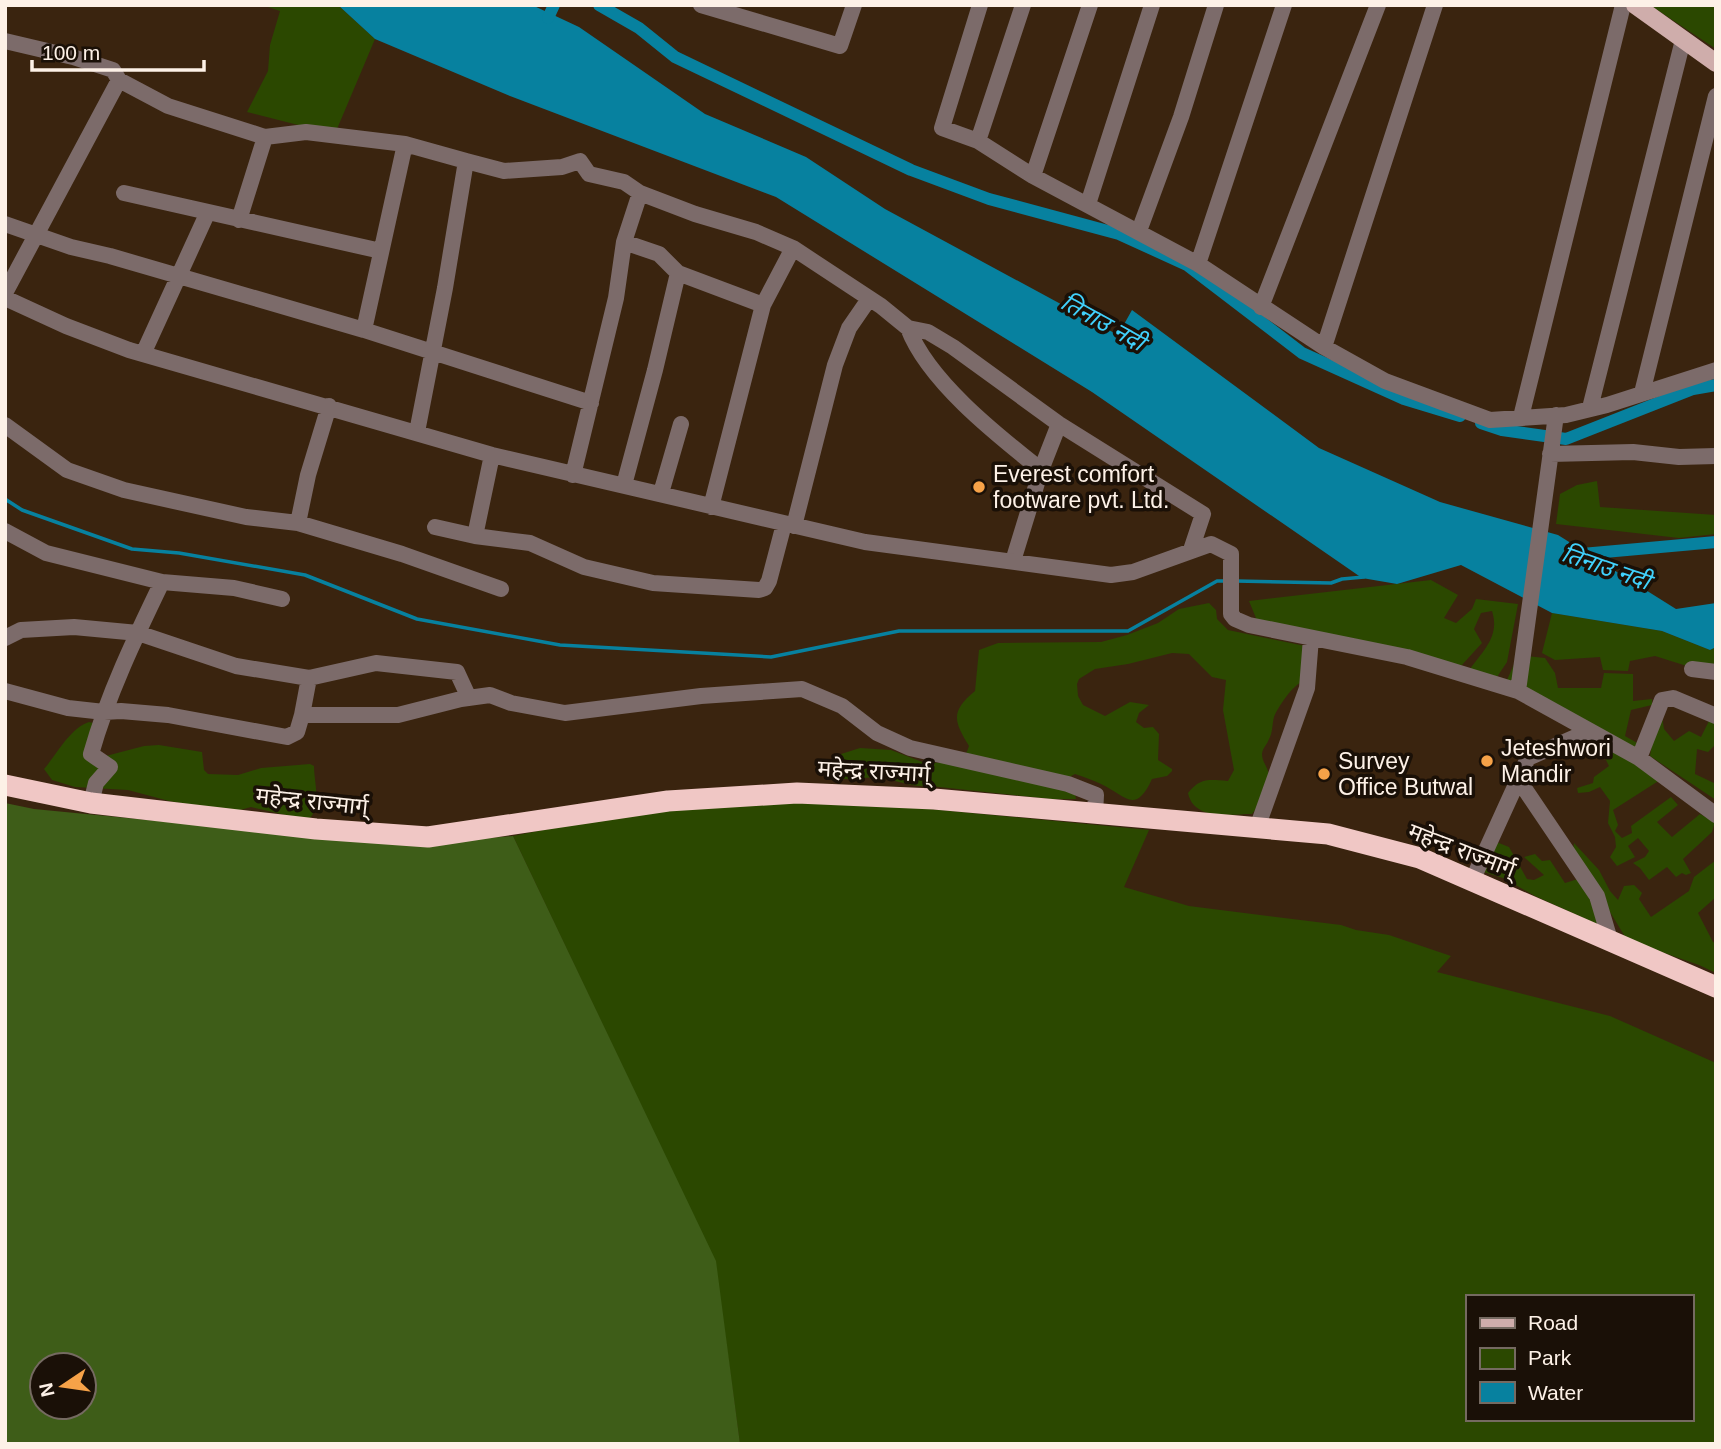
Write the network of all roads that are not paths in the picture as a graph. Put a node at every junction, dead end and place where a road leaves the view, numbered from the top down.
1 (701, 5) edge
2 (854, 5) edge
3 (980, 5) edge
4 (1023, 5) edge
5 (1090, 5) edge
6 (1152, 5) edge
7 (1216, 5) edge
8 (1284, 5) edge
9 (1378, 5) edge
10 (1435, 5) edge
11 (1623, 5) edge
12 (1635, 5) edge
13 (1682, 40) junction
14 (5, 41) edge
15 (1716, 63) edge
16 (118, 80) junction
17 (1716, 96) edge
18 (265, 137) junction
19 (978, 141) junction
20 (405, 144) junction
21 (466, 161) junction
22 (1033, 176) junction
23 (124, 193) dead end
24 (640, 193) junction
25 (1088, 204) junction
26 (207, 214) junction
27 (239, 220) junction
28 (5, 224) edge
29 (1139, 231) junction
30 (34, 235) junction
31 (624, 242) junction
32 (793, 248) junction
33 (381, 251) junction
34 (1198, 264) junction
35 (678, 273) junction
36 (179, 277) junction
37 (5, 295) edge
38 (869, 299) junction
39 (763, 305) junction
40 (1261, 307) junction
41 (908, 328) junction
42 (364, 330) junction
43 (1324, 346) junction
44 (432, 352) junction
45 (143, 354) junction
46 (1716, 370) edge
47 (1642, 393) junction
48 (590, 403) junction
49 (329, 406) junction
50 (1590, 408) junction
51 (1556, 415) junction
52 (1521, 417) junction
53 (1059, 424) junction
54 (5, 425) edge
55 (681, 425) dead end
56 (417, 432) junction
57 (1549, 454) junction
58 (492, 455) junction
59 (1716, 456) edge
60 (1041, 470) junction
61 (573, 475) junction
62 (624, 485) junction
63 (661, 493) junction
64 (711, 507) junction
65 (298, 523) junction
66 (789, 525) junction
67 (435, 527) dead end
68 (5, 531) edge
69 (475, 536) junction
70 (1191, 550) junction
71 (1013, 561) junction
72 (162, 582) junction
73 (500, 589) dead end
74 (282, 598) dead end
75 (138, 633) junction
76 (5, 638) edge
77 (1311, 638) junction
78 (1692, 669) dead end
79 (1716, 672) edge
80 (309, 678) junction
81 (5, 691) edge
82 (1518, 691) junction
83 (469, 698) junction
84 (104, 712) junction
85 (303, 715) junction
86 (1716, 716) edge
87 (1589, 731) junction
88 (1639, 758) junction
89 (1518, 779) junction
90 (5, 785) edge
91 (92, 803) junction
92 (1095, 814) junction
93 (1716, 815) edge
94 (1257, 828) junction
95 (1472, 881) junction
96 (1609, 940) junction
97 (1716, 987) edge

1 - 2 street
3 - 19 street
4 - 19 street
5 - 22 street
6 - 25 street
7 - 29 street
8 - 34 street
9 - 40 street
10 - 43 street
11 - 52 street
12 - 13 main road
13 - 15 main road
13 - 50 street
14 - 16 street
16 - 18 street
16 - 30 street
17 - 47 street
18 - 20 street
18 - 27 street
19 - 22 street
20 - 21 street
20 - 33 street
21 - 24 street
21 - 44 street
22 - 25 street
23 - 26 street
24 - 31 street
24 - 32 street
25 - 29 street
26 - 27 street
26 - 36 street
27 - 33 street
28 - 30 street
29 - 34 street
30 - 36 street
30 - 37 street
31 - 35 street
31 - 48 street
32 - 38 street
32 - 39 street
33 - 42 street
34 - 40 street
35 - 39 street
35 - 62 street
36 - 42 street
36 - 45 street
37 - 45 street
38 - 41 street
38 - 66 street
39 - 64 street
40 - 43 street
41 - 53 street
41 - 60 street
42 - 44 street
43 - 52 street
44 - 48 street
44 - 56 street
45 - 49 street
46 - 47 street
47 - 50 street
48 - 61 street
49 - 56 street
49 - 65 street
50 - 51 street
51 - 52 street
51 - 57 street
53 - 60 street
53 - 70 street
54 - 65 street
55 - 63 street
56 - 58 street
57 - 59 street
57 - 82 street
58 - 61 street
58 - 69 street
60 - 71 street
61 - 62 street
62 - 63 street
63 - 64 street
64 - 66 street
65 - 73 street
66 - 69 street
66 - 71 street
67 - 69 street
68 - 72 street
70 - 71 street
70 - 77 street
72 - 74 street
72 - 75 street
75 - 76 street
75 - 80 street
75 - 84 street
77 - 82 street
77 - 94 street
78 - 79 street
80 - 83 street
80 - 85 street
81 - 84 street
82 - 87 street
83 - 85 street
83 - 92 street
84 - 85 street
84 - 91 street
86 - 88 street
87 - 88 street
87 - 89 street
88 - 93 street
89 - 95 street
89 - 96 street
90 - 91 highway, महेन्द्र राज्मार्ग्
91 - 92 highway, महेन्द्र राज्मार्ग्
92 - 94 highway, महेन्द्र राज्मार्ग्
94 - 95 highway, महेन्द्र राज्मार्ग्
95 - 96 highway, महेन्द्र राज्मार्ग्
96 - 97 highway, महेन्द्र राज्मार्ग्

